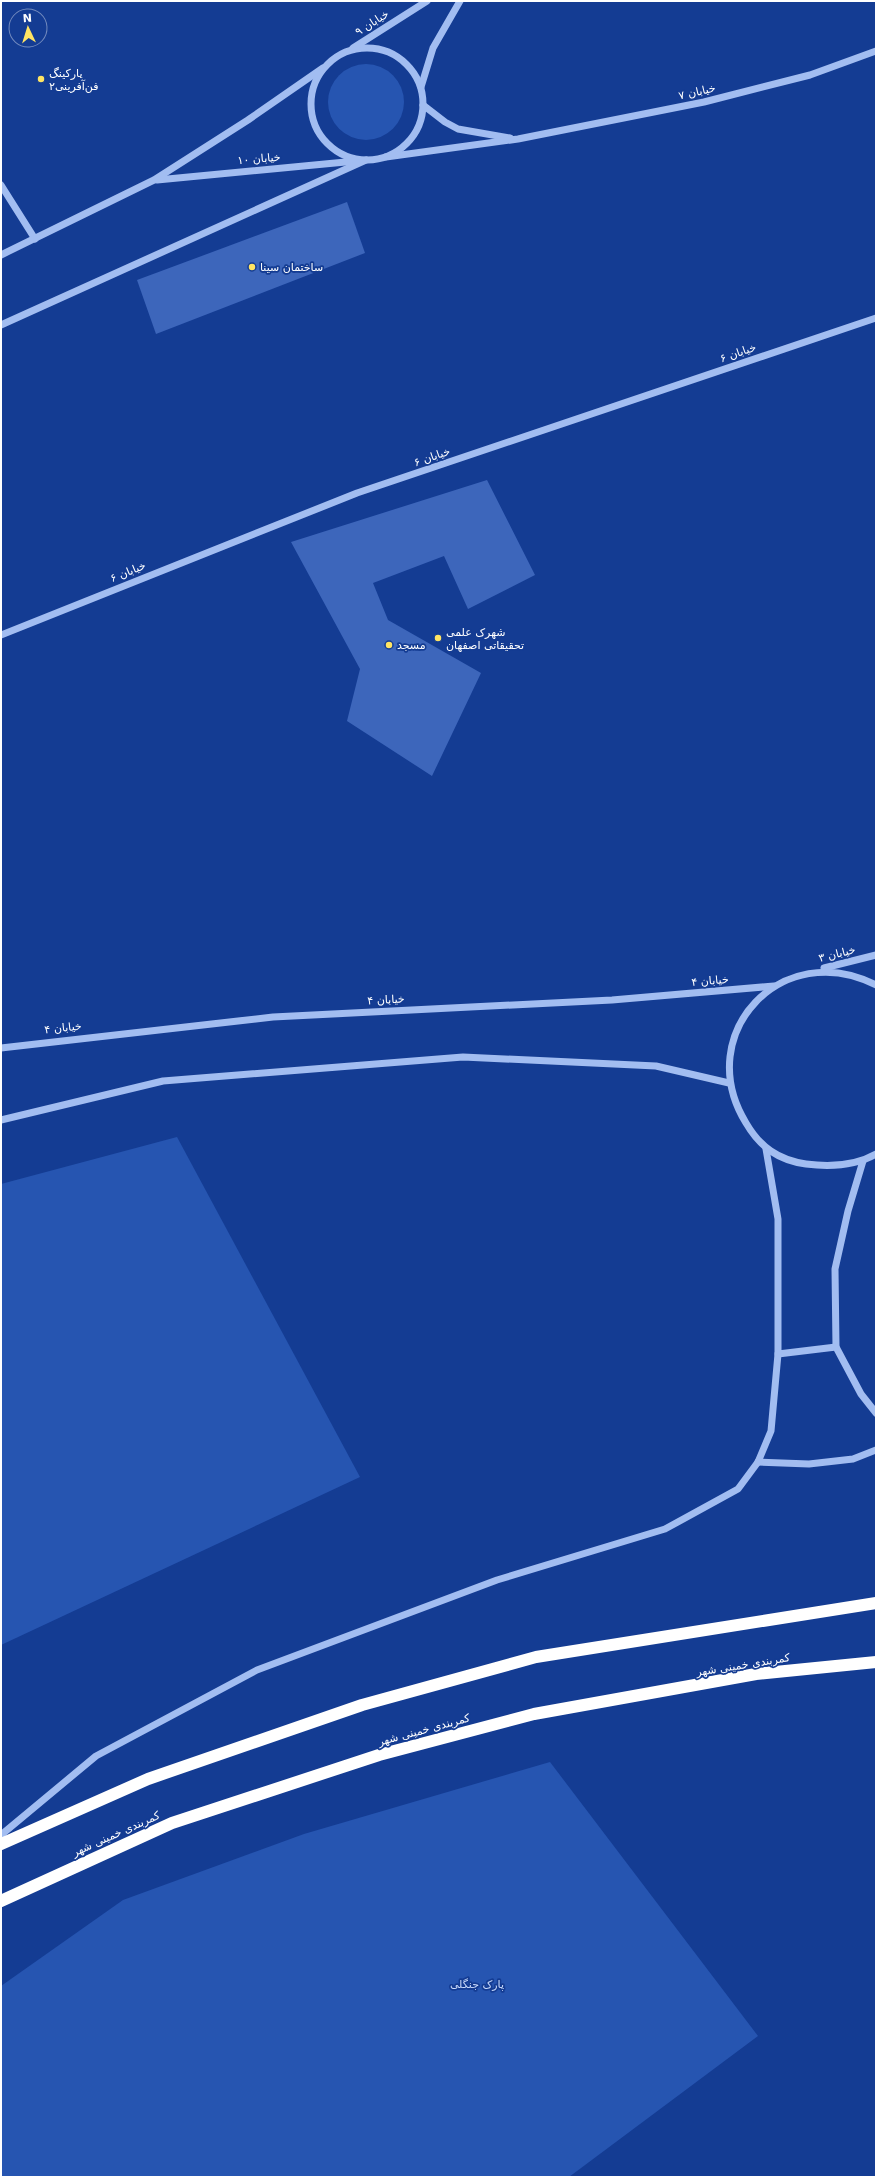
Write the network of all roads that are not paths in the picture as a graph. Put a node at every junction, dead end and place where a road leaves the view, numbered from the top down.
1 (427, 1) edge
2 (460, 1) edge
3 (350, 50) junction
4 (876, 51) edge
5 (323, 68) junction
6 (421, 87) junction
7 (423, 105) junction
8 (518, 139) junction
9 (386, 157) junction
10 (366, 160) junction
11 (154, 180) junction
12 (1, 185) edge
13 (35, 239) junction
14 (1, 255) edge
15 (876, 318) edge
16 (1, 325) edge
17 (1, 635) edge
18 (876, 955) edge
19 (803, 974) junction
20 (876, 985) edge
21 (774, 986) junction
22 (1, 1048) edge
23 (729, 1083) junction
24 (1, 1120) edge
25 (766, 1149) junction
26 (876, 1154) edge
27 (864, 1161) junction
28 (836, 1347) junction
29 (778, 1354) junction
30 (876, 1413) edge
31 (876, 1450) edge
32 (758, 1462) junction
33 (876, 1603) edge
34 (876, 1662) edge
35 (1, 1835) edge
36 (1, 1844) edge
37 (1, 1901) edge

1 - 3 lane, خیابان ۹
2 - 6 lane
3 - 5 lane
3 - 6 lane
4 - 8 lane, خیابان ۷
5 - 10 lane
5 - 11 lane, خیابان ۱۰
6 - 7 lane
7 - 8 lane, خیابان ۷
7 - 9 lane
8 - 9 lane, خیابان ۷
9 - 10 lane
10 - 11 lane, خیابان ۱۰
10 - 16 lane
11 - 13 lane, خیابان ۱۰
12 - 13 lane
13 - 14 lane, خیابان ۱۰
15 - 17 lane, خیابان ۶
18 - 19 lane, خیابان ۳
19 - 20 lane
19 - 21 lane
21 - 22 lane, خیابان ۴
21 - 23 lane
23 - 24 lane
23 - 25 lane
25 - 27 lane
25 - 29 lane
26 - 27 lane
27 - 28 lane
28 - 29 lane
28 - 30 lane
29 - 32 lane
31 - 32 lane
32 - 35 lane
33 - 36 highway
34 - 37 highway, کمربندی خمینی شهر

